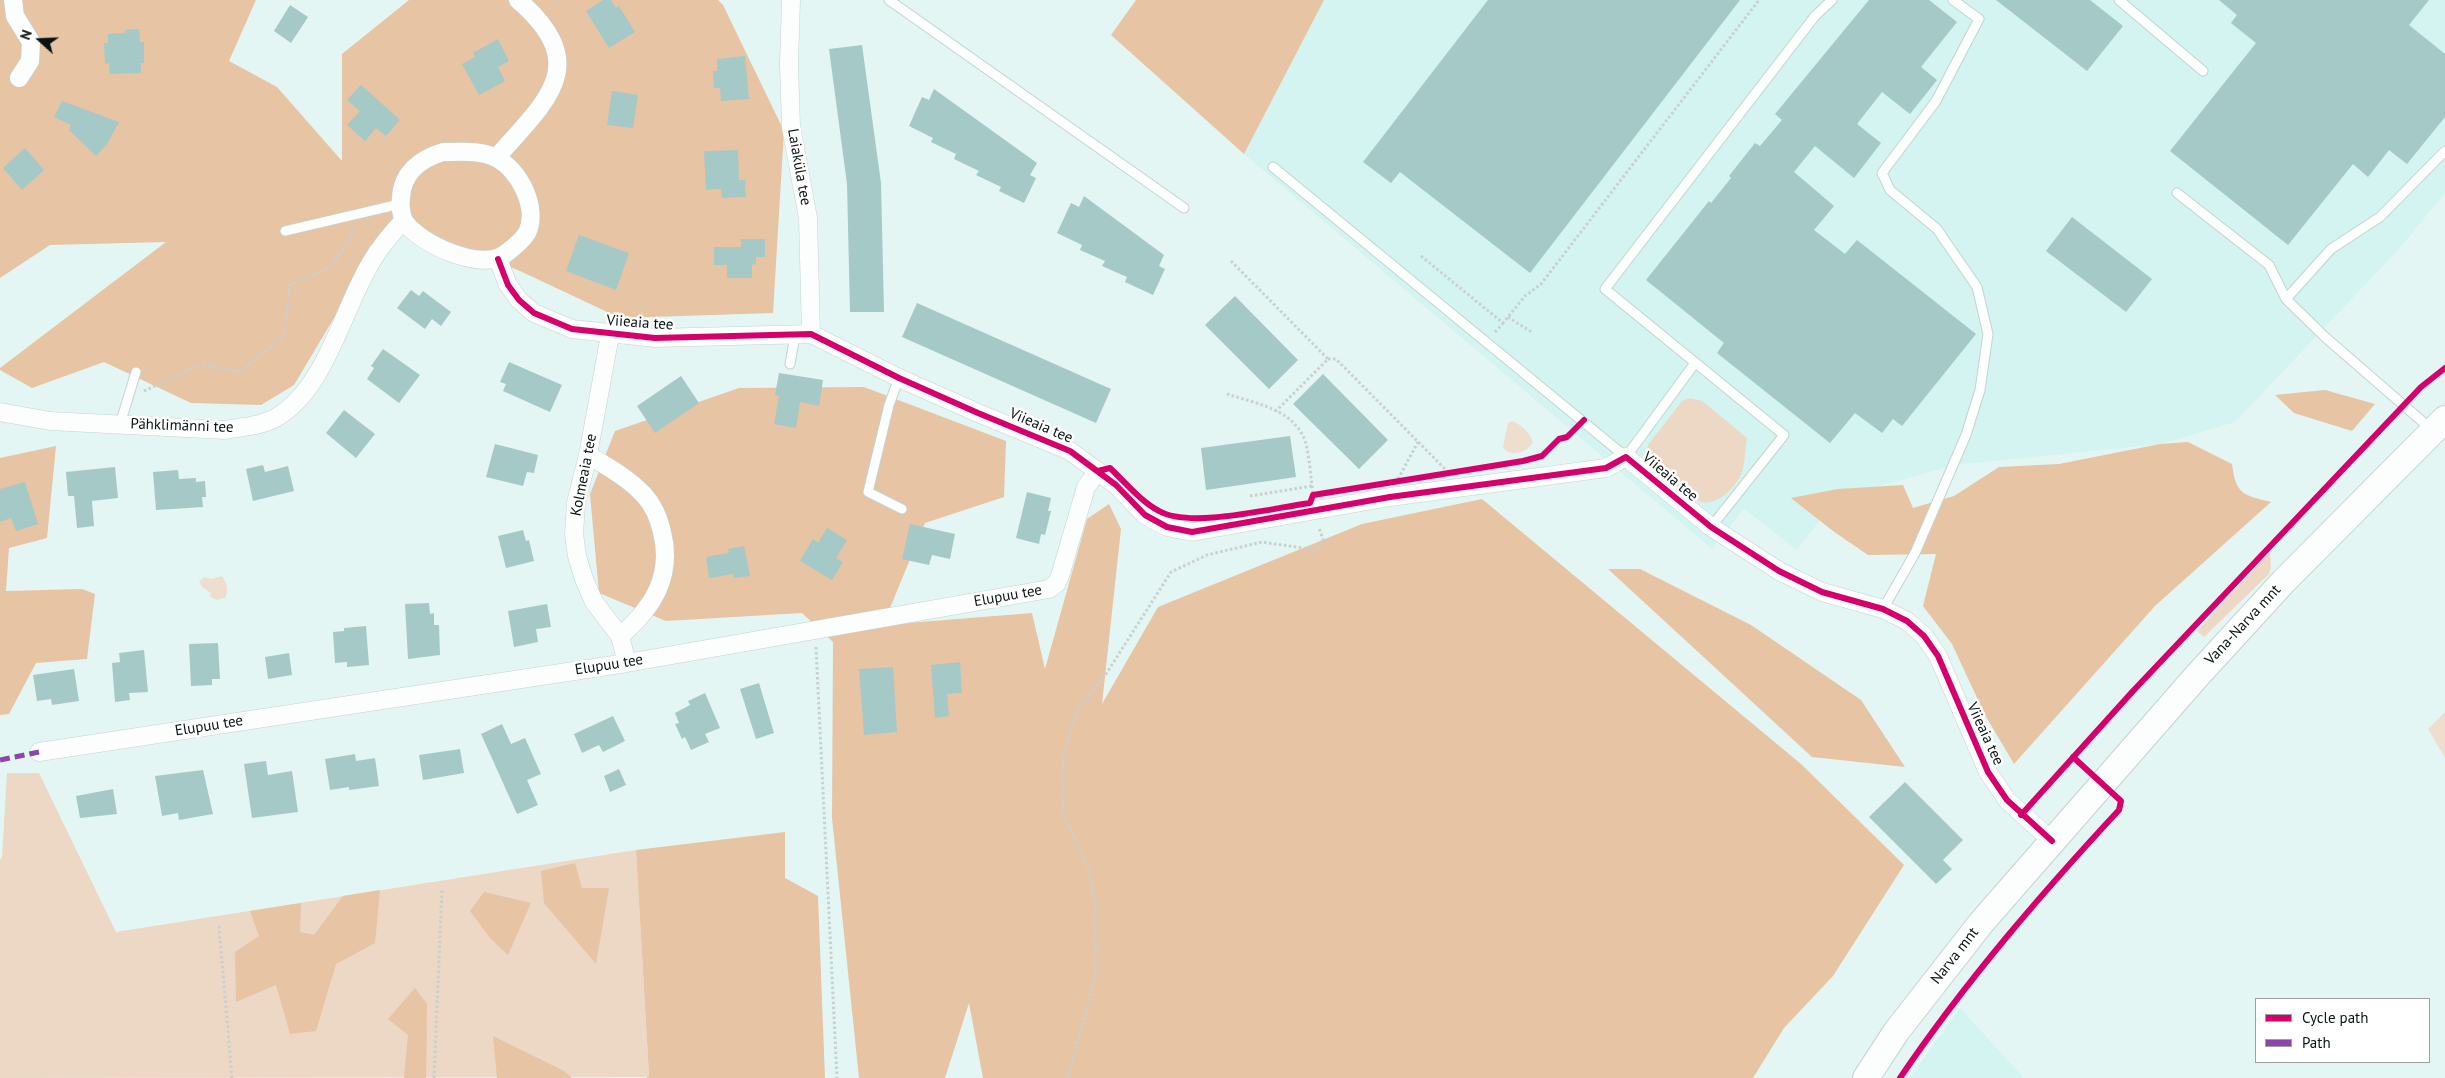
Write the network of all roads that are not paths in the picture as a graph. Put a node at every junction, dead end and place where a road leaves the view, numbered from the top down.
1 (13, 0) edge
2 (518, 0) edge
3 (791, 0) edge
4 (889, 0) edge
5 (1832, 0) edge
6 (1953, 0) edge
7 (2119, 0) edge
8 (2203, 71) dead end
9 (19, 78) dead end
10 (2445, 151) edge
11 (496, 158) junction
12 (1273, 167) dead end
13 (2177, 193) dead end
14 (1184, 208) dead end
15 (402, 212) junction
16 (285, 231) dead end
17 (498, 260) junction
18 (2286, 299) junction
19 (803, 334) junction
20 (610, 335) junction
21 (1695, 363) junction
22 (790, 364) dead end
23 (136, 372) dead end
24 (899, 378) junction
25 (0, 412) edge
26 (120, 424) junction
27 (2439, 425) edge
28 (588, 455) junction
29 (1626, 457) junction
30 (1098, 471) junction
31 (902, 509) dead end
32 (1710, 527) junction
33 (1883, 609) junction
34 (620, 636) junction
35 (627, 663) junction
36 (39, 752) dead end
37 (2052, 841) junction
38 (1866, 1078) edge

1 - 9 street
2 - 11 street
3 - 19 street, Laiaküla tee
4 - 14 lane
5 - 21 lane
6 - 33 lane
7 - 8 lane
10 - 18 lane
11 - 15 street, Pähklimänni tee
11 - 17 street
12 - 29 lane
13 - 18 lane
15 - 16 lane
15 - 17 street
15 - 26 street, Pähklimänni tee
17 - 20 street, Viieaia tee
18 - 27 lane
19 - 20 street, Viieaia tee
19 - 22 lane
19 - 24 street, Viieaia tee
20 - 28 street, Kolmeaia tee
21 - 29 lane
21 - 32 lane
23 - 26 lane
24 - 30 street, Viieaia tee
24 - 31 lane
25 - 26 street, Pähklimänni tee
27 - 37 main road, Vana-Narva mnt
28 - 34 street, Kolmeaia tee
28 - 34 street
29 - 30 street, Viieaia tee
29 - 32 street, Viieaia tee
30 - 35 street, Elupuu tee
32 - 33 street, Viieaia tee
33 - 37 street, Viieaia tee
34 - 35 street, Kolmeaia tee
35 - 36 street, Elupuu tee
37 - 38 main road, Narva mnt

